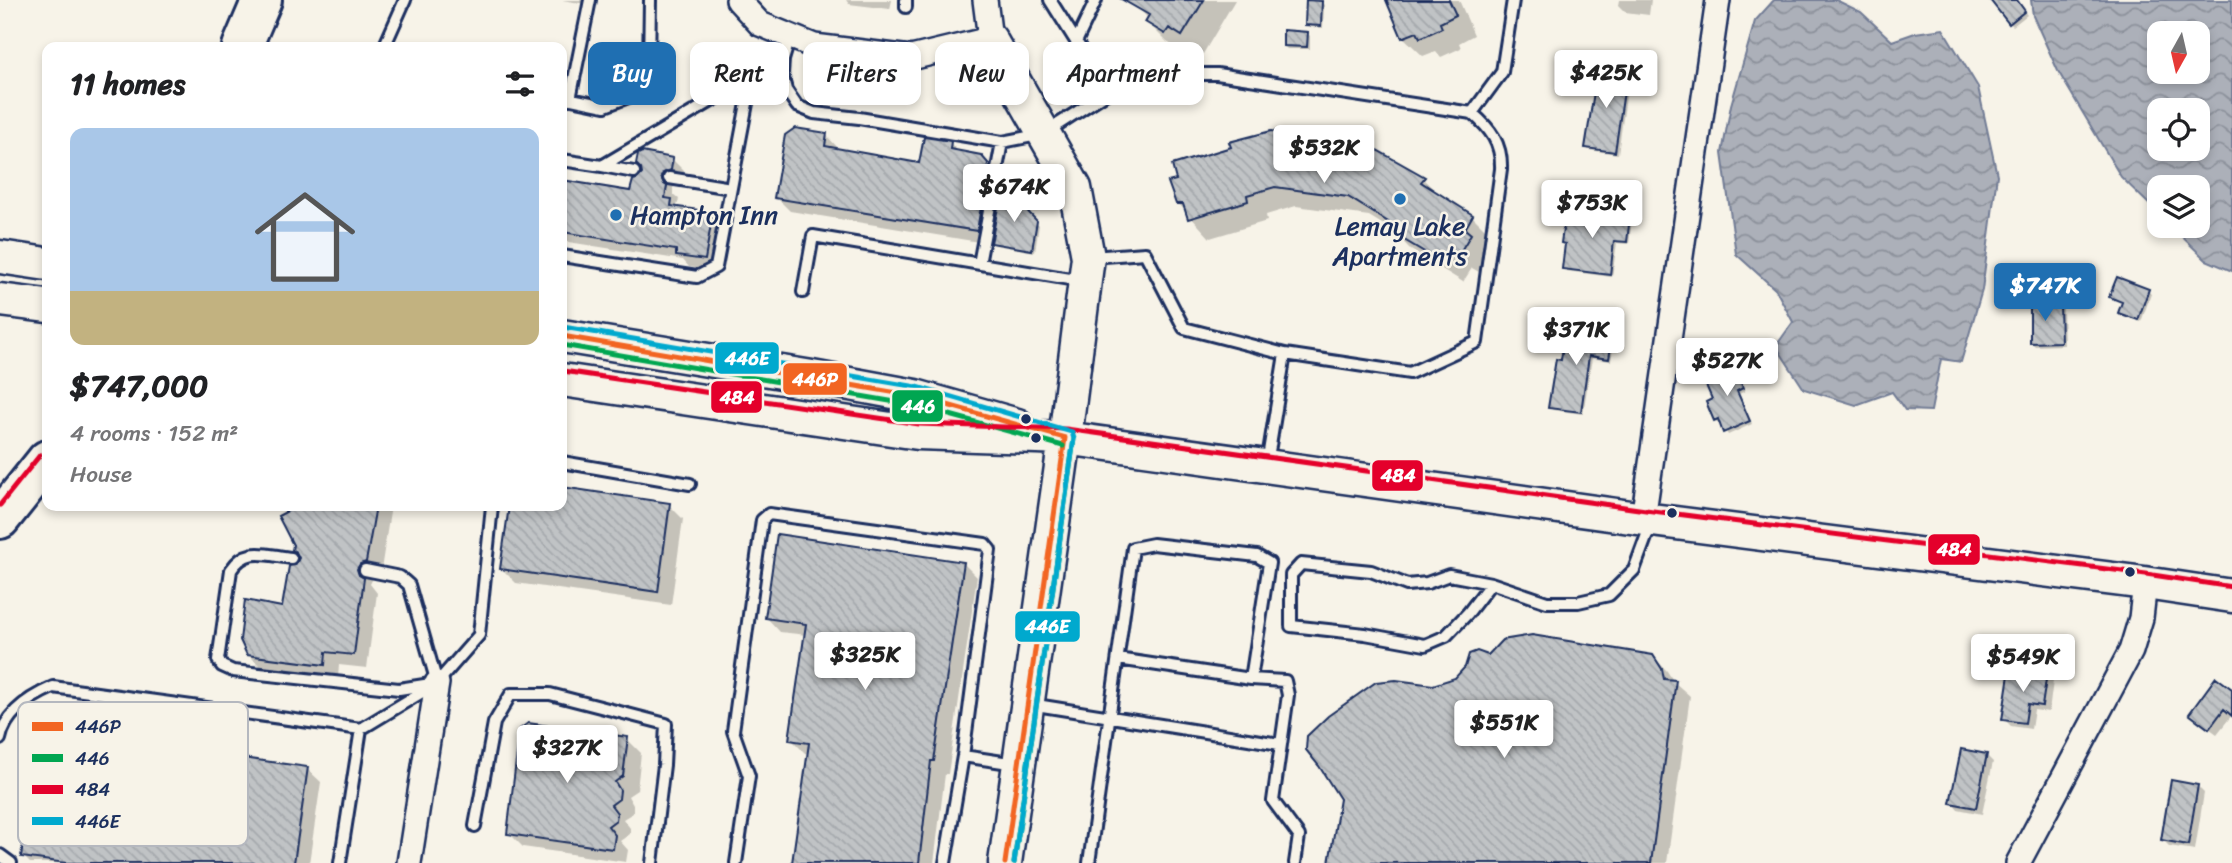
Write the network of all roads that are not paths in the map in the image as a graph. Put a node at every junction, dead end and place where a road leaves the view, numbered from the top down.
1 (262, 0) edge
2 (405, 0) edge
3 (590, 0) edge
4 (650, 0) edge
5 (738, 0) edge
6 (985, 0) edge
7 (1050, 0) edge
8 (1096, 0) edge
9 (1513, 0) edge
10 (1718, 0) edge
11 (790, 37) junction
12 (990, 39) junction
13 (244, 42) edge
14 (386, 42) edge
15 (788, 42) edge
16 (1076, 42) joint
17 (1204, 74) edge
18 (567, 94) edge
19 (789, 97) edge
20 (567, 98) edge
21 (705, 105) edge
22 (747, 105) edge
23 (1087, 105) edge
24 (1472, 113) junction
25 (1043, 134) junction
26 (1002, 142) junction
27 (567, 161) edge
28 (603, 166) junction
29 (634, 172) dead end
30 (669, 178) dead end
31 (731, 188) junction
32 (0, 257) edge
33 (567, 258) edge
34 (42, 263) edge
35 (979, 264) junction
36 (1086, 269) junction
37 (803, 292) dead end
38 (0, 300) edge
39 (42, 305) edge
40 (567, 337) edge
41 (1285, 354) junction
42 (567, 381) edge
43 (1065, 438) junction
44 (567, 463) edge
45 (42, 466) edge
46 (1267, 466) junction
47 (690, 484) dead end
48 (491, 511) edge
49 (0, 519) edge
50 (1648, 519) junction
51 (290, 558) dead end
52 (365, 570) dead end
53 (1490, 583) junction
54 (2145, 583) junction
55 (2232, 596) edge
56 (1118, 659) junction
57 (1251, 679) junction
58 (437, 683) junction
59 (27, 702) edge
60 (163, 702) edge
61 (1028, 703) junction
62 (18, 710) edge
63 (248, 714) edge
64 (1109, 717) junction
65 (360, 729) junction
66 (0, 739) edge
67 (1280, 744) junction
68 (963, 756) junction
69 (1019, 764) junction
70 (475, 826) dead end
71 (0, 855) edge
72 (11, 863) edge
73 (340, 863) edge
74 (409, 863) edge
75 (652, 863) edge
76 (736, 863) edge
77 (945, 863) edge
78 (1005, 863) edge
79 (1089, 863) edge
80 (1295, 863) edge
81 (2018, 863) edge

1 - 13 highway
2 - 14 lane
3 - 18 lane
4 - 20 lane
5 - 11 street
6 - 12 street
7 - 16 lane
8 - 16 lane
9 - 24 lane
10 - 50 street
11 - 12 street
11 - 15 lane
12 - 25 main road
17 - 24 lane
19 - 26 lane
21 - 28 lane
22 - 31 lane
23 - 25 lane
24 - 41 lane
25 - 26 lane
25 - 36 main road
26 - 35 lane
27 - 28 lane
28 - 29 lane
30 - 31 lane
31 - 33 lane
32 - 34 main road
35 - 36 lane
35 - 37 lane
36 - 41 lane
36 - 43 main road
38 - 39 main road
40 - 43 main road
41 - 46 lane
42 - 43 main road
43 - 46 main road
43 - 61 main road
44 - 47 lane
45 - 49 highway
46 - 50 main road
48 - 58 lane
50 - 53 lane
50 - 54 main road
51 - 58 lane
52 - 58 lane
53 - 53 lane
54 - 55 main road
54 - 81 street
56 - 57 lane
56 - 57 lane
56 - 64 lane
57 - 67 lane
58 - 65 lane
58 - 74 street
59 - 60 lane
61 - 64 lane
61 - 69 main road
62 - 66 lane
63 - 65 lane
64 - 67 lane
64 - 79 lane
65 - 73 lane
67 - 80 lane
68 - 69 lane
68 - 76 lane
68 - 77 lane
69 - 78 main road
70 - 75 lane
71 - 72 lane

